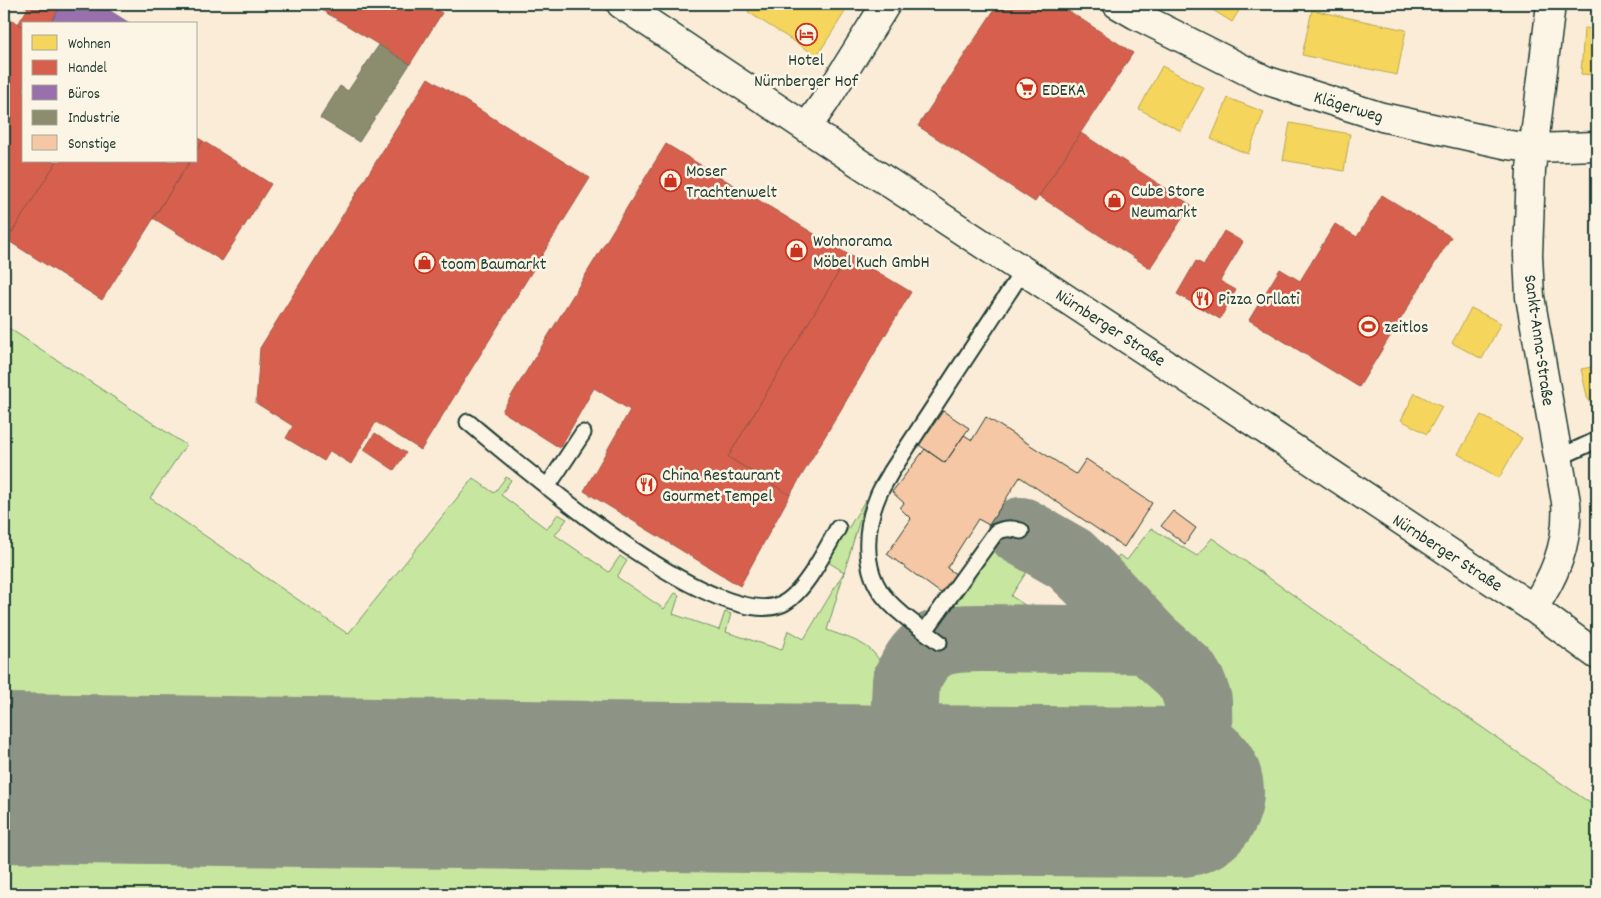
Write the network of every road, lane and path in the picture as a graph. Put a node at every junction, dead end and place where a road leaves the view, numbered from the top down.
1 (621, 4) edge
2 (886, 4) edge
3 (1117, 4) edge
4 (1551, 4) edge
5 (807, 127) junction
6 (1597, 146) edge
7 (1533, 148) junction
8 (1024, 269) junction
9 (468, 422) dead end
10 (583, 433) dead end
11 (1597, 440) edge
12 (1558, 458) junction
13 (547, 487) junction
14 (838, 528) dead end
15 (1021, 531) dead end
16 (1533, 608) junction
17 (925, 631) junction
18 (939, 642) dead end
19 (1597, 655) edge

1 - 5 street, Nürnberger Straße
2 - 5 street
3 - 7 street, Klägerweg
4 - 7 street, Sankt-Anna-Straße
5 - 8 street, Nürnberger Straße
6 - 7 street, Klägerweg
7 - 12 street, Sankt-Anna-Straße
8 - 16 street, Nürnberger Straße
8 - 17 lane
9 - 13 lane
10 - 13 lane
11 - 12 lane
12 - 16 street, Sankt-Anna-Straße
13 - 14 lane
15 - 17 lane
16 - 19 street, Nürnberger Straße
17 - 18 lane

